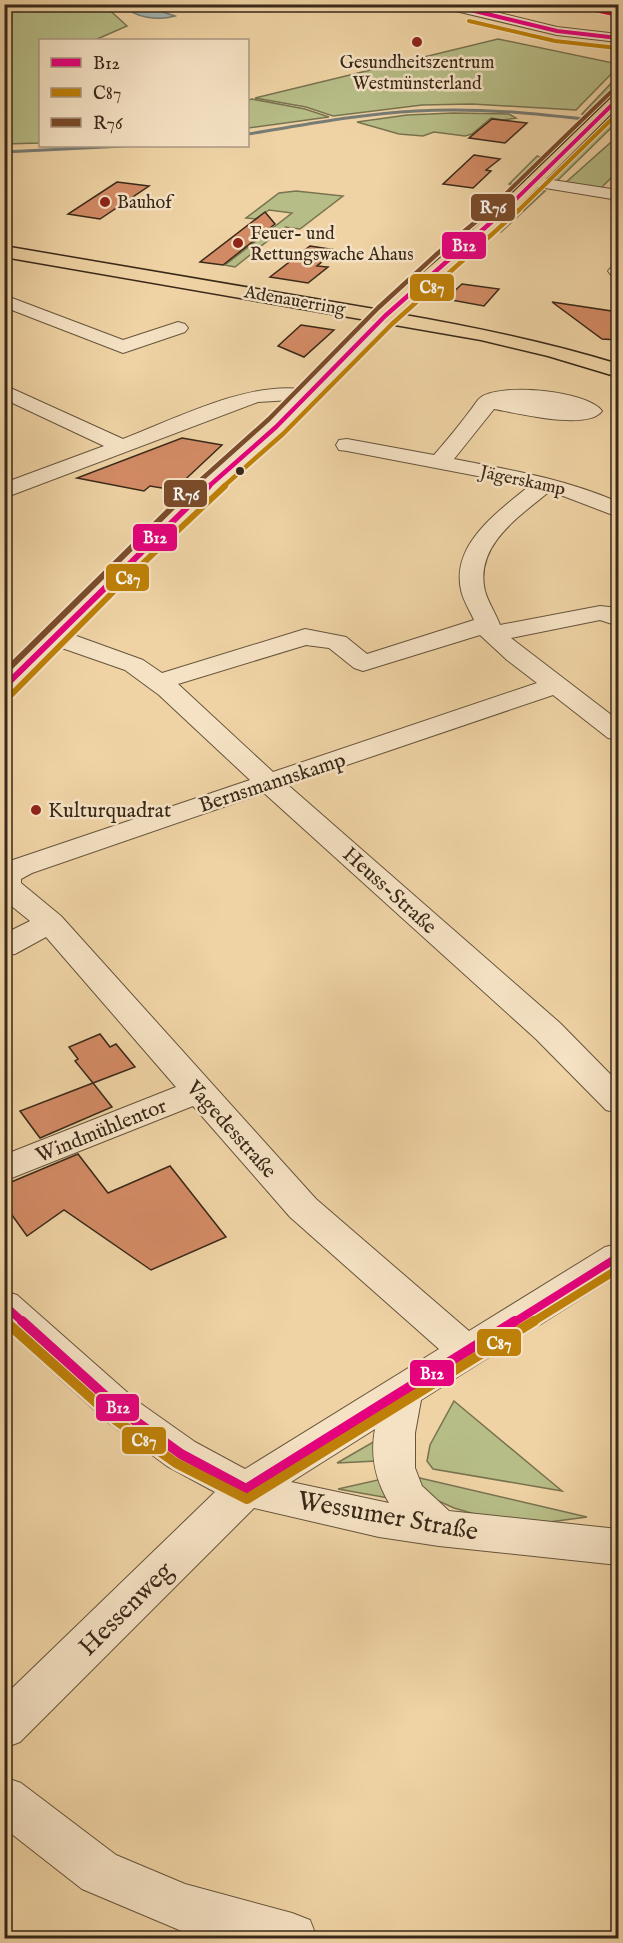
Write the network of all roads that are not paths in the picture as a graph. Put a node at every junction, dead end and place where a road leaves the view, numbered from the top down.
1 (444, 4) edge
2 (557, 14) dead end
3 (616, 32) edge
4 (618, 99) edge
5 (533, 182) junction
6 (618, 195) edge
7 (4, 251) edge
8 (7, 303) edge
9 (385, 316) junction
10 (178, 328) dead end
11 (618, 371) edge
12 (4, 391) edge
13 (305, 396) junction
14 (488, 402) dead end
15 (347, 445) dead end
16 (121, 446) junction
17 (440, 462) junction
18 (546, 483) junction
19 (4, 491) edge
20 (614, 504) edge
21 (618, 619) edge
22 (490, 629) junction
23 (56, 637) junction
24 (158, 682) junction
25 (557, 685) junction
26 (4, 688) edge
27 (618, 732) edge
28 (268, 782) junction
29 (12, 891) joint
30 (50, 923) junction
31 (4, 947) edge
32 (198, 1091) junction
33 (618, 1102) edge
34 (4, 1169) edge
35 (618, 1257) edge
36 (4, 1305) edge
37 (468, 1352) junction
38 (404, 1391) junction
39 (246, 1489) junction
40 (439, 1528) junction
41 (618, 1547) edge
42 (4, 1727) edge
43 (4, 1799) edge
44 (291, 1938) edge

1 - 3 street
2 - 3 street
4 - 5 main road
5 - 6 street
5 - 9 main road
7 - 9 main road, Adenauerring
8 - 10 street
9 - 11 main road, Adenauerring
9 - 13 street
12 - 16 street
13 - 16 street
13 - 23 street
14 - 17 street
15 - 17 street, Jägerskamp
16 - 19 street
17 - 18 street, Jägerskamp
18 - 20 street, Jägerskamp
18 - 22 street
21 - 22 street
22 - 24 street
22 - 25 street
23 - 24 street, Heuss-Straße
23 - 26 street
24 - 28 street, Heuss-Straße
25 - 27 street
25 - 28 street, Bernsmannskamp
28 - 29 street, Bernsmannskamp
28 - 33 street, Heuss-Straße
29 - 30 street, Vagedesstraße
30 - 31 street
30 - 32 street, Vagedesstraße
32 - 34 street, Windmühlentor
32 - 37 street, Vagedesstraße
35 - 37 street, Hessenweg
36 - 39 street, Wessumer Straße
37 - 38 street, Hessenweg
38 - 39 street, Hessenweg
38 - 40 street
39 - 40 street, Wessumer Straße
39 - 42 street, Hessenweg
40 - 41 street, Wessumer Straße
43 - 44 street

